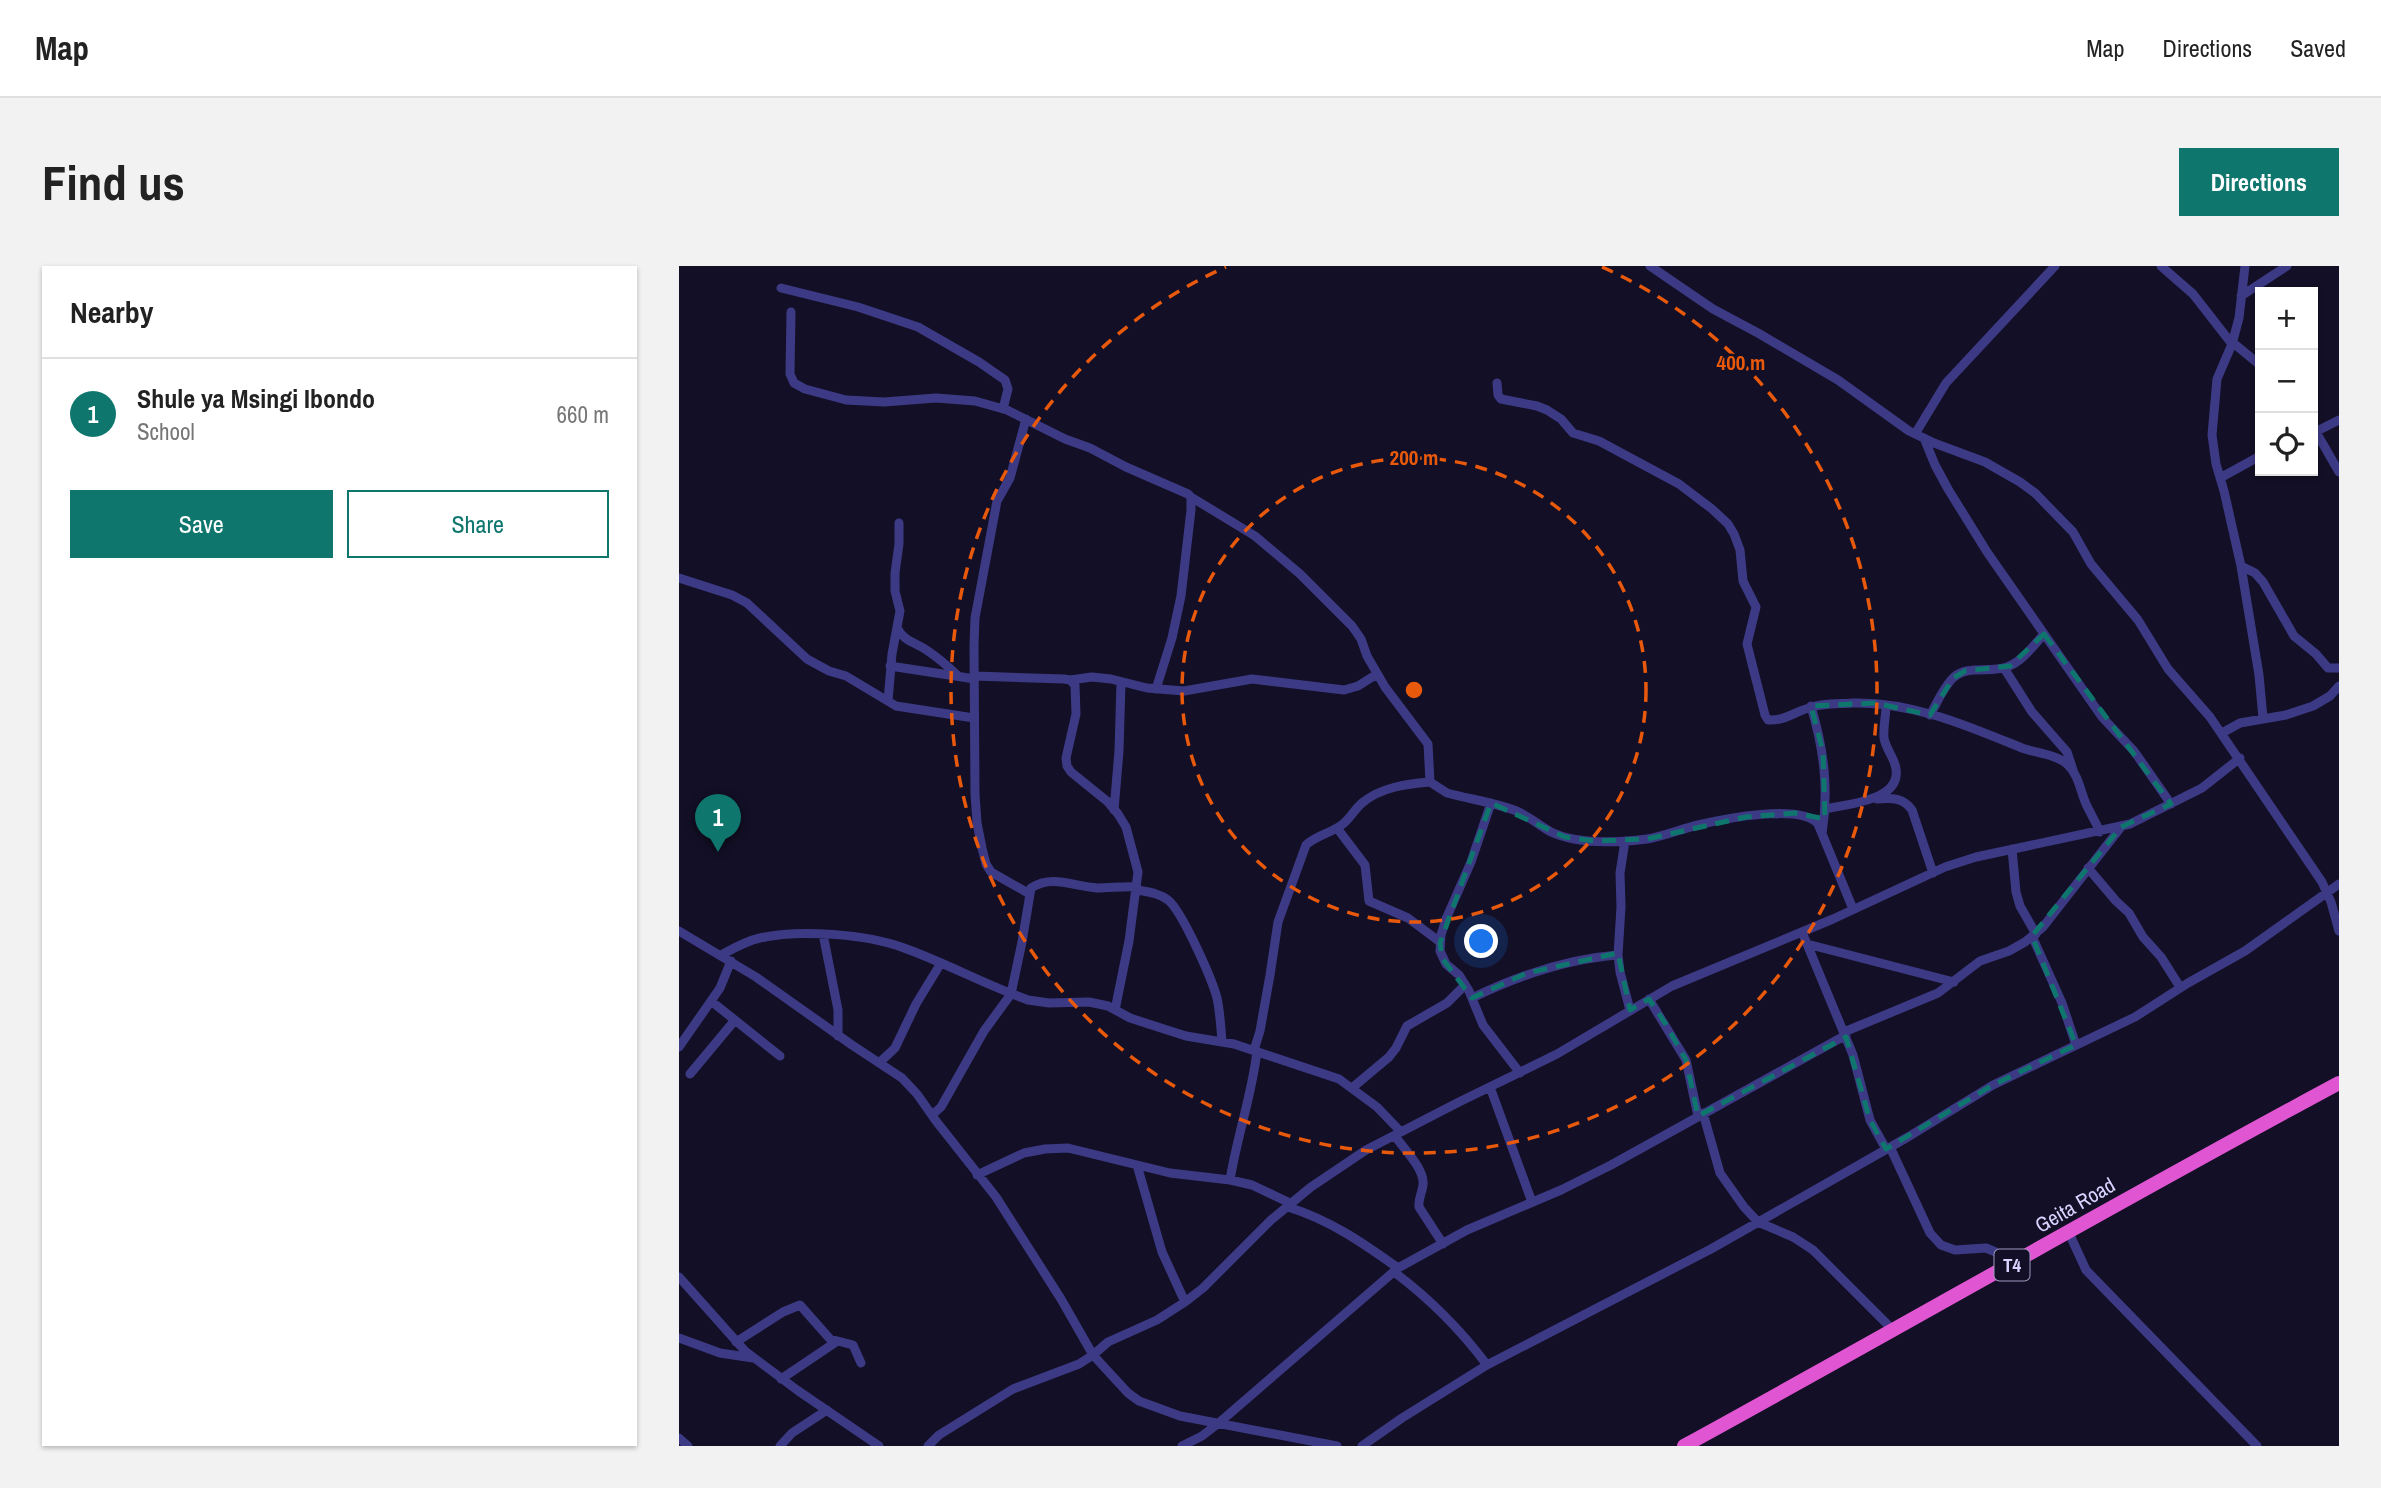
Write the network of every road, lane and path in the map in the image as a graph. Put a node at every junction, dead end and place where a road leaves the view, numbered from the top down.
1 (1650, 266) edge
2 (2055, 266) edge
3 (2161, 266) edge
4 (2245, 266) edge
5 (2287, 266) edge
6 (781, 288) dead end
7 (2241, 296) junction
8 (791, 312) dead end
9 (2232, 343) junction
10 (2255, 361) edge
11 (1497, 383) dead end
12 (1003, 409) junction
13 (1026, 419) junction
14 (2339, 420) edge
15 (2318, 431) edge
16 (1919, 436) junction
17 (2318, 438) edge
18 (2255, 459) edge
19 (2339, 472) edge
20 (2220, 478) junction
21 (1191, 497) junction
22 (899, 523) dead end
23 (2241, 566) junction
24 (679, 578) edge
25 (897, 628) junction
26 (2044, 634) junction
27 (890, 666) junction
28 (2004, 668) junction
29 (2339, 668) edge
30 (1377, 674) junction
31 (959, 676) junction
32 (975, 677) junction
33 (1070, 680) junction
34 (1121, 682) junction
35 (2339, 686) edge
36 (1156, 689) junction
37 (888, 701) junction
38 (1886, 705) junction
39 (1811, 706) junction
40 (1930, 715) junction
41 (974, 718) junction
42 (2263, 718) junction
43 (2222, 733) junction
44 (2240, 758) junction
45 (2074, 773) junction
46 (1430, 782) junction
47 (1872, 800) junction
48 (1491, 803) junction
49 (2171, 804) junction
50 (1826, 809) junction
51 (1114, 810) junction
52 (2121, 827) junction
53 (1337, 828) junction
54 (2099, 832) junction
55 (1822, 836) junction
56 (1625, 841) junction
57 (2013, 849) junction
58 (2088, 868) junction
59 (1933, 873) junction
60 (2339, 884) edge
61 (1137, 888) junction
62 (1028, 893) junction
63 (2327, 893) junction
64 (1853, 909) junction
65 (679, 931) edge
66 (2339, 931) edge
67 (1802, 932) junction
68 (823, 934) junction
69 (2034, 935) junction
70 (1440, 942) junction
71 (1807, 944) junction
72 (721, 955) junction
73 (1618, 955) junction
74 (731, 961) junction
75 (941, 963) junction
76 (1954, 982) junction
77 (1465, 985) junction
78 (2180, 988) junction
79 (1011, 994) junction
80 (1472, 998) junction
81 (1650, 999) junction
82 (711, 1001) junction
83 (1115, 1010) junction
84 (1630, 1010) junction
85 (735, 1020) junction
86 (1845, 1034) junction
87 (838, 1036) junction
88 (1222, 1042) junction
89 (2076, 1045) junction
90 (679, 1047) edge
91 (1256, 1050) junction
92 (780, 1056) dead end
93 (879, 1063) junction
94 (1520, 1073) junction
95 (689, 1074) dead end
96 (2339, 1083) edge
97 (1490, 1087) junction
98 (1352, 1088) junction
99 (1701, 1114) junction
100 (932, 1115) junction
101 (1398, 1134) junction
102 (1888, 1148) junction
103 (1137, 1166) junction
104 (977, 1175) junction
105 (1230, 1180) junction
106 (1532, 1202) junction
107 (1290, 1205) junction
108 (1758, 1222) junction
109 (2069, 1233) junction
110 (1443, 1244) junction
111 (2018, 1261) junction
112 (1396, 1270) junction
113 (679, 1278) edge
114 (1185, 1301) junction
115 (1893, 1330) junction
116 (679, 1338) edge
117 (736, 1342) junction
118 (836, 1342) junction
119 (1093, 1355) junction
120 (755, 1359) junction
121 (861, 1363) dead end
122 (1487, 1364) junction
123 (781, 1379) junction
124 (827, 1410) junction
125 (1220, 1422) junction
126 (679, 1438) edge
127 (688, 1446) edge
128 (780, 1446) edge
129 (880, 1446) edge
130 (928, 1446) edge
131 (1182, 1446) edge
132 (1337, 1446) edge
133 (1362, 1446) edge
134 (1685, 1446) edge
135 (2257, 1446) edge

1 - 16 street
2 - 16 street
3 - 9 street
4 - 7 street
5 - 7 street
6 - 12 street
7 - 9 street
8 - 12 street
9 - 10 street
9 - 20 street
11 - 39 street
12 - 13 street
13 - 21 street
13 - 32 street
14 - 15 street
16 - 26 street
16 - 43 street
17 - 19 street
18 - 20 street
20 - 23 street
21 - 30 street
21 - 36 street
22 - 25 street
23 - 29 street
23 - 42 street
24 - 37 street
25 - 27 street
25 - 31 street
26 - 28 street
26 - 49 street
27 - 31 street
27 - 37 street
28 - 40 street
28 - 45 street
30 - 36 street
30 - 46 street
31 - 32 street
32 - 33 street
32 - 41 street
33 - 34 street
33 - 51 street
34 - 36 street
34 - 51 street
35 - 42 street
37 - 41 street
38 - 39 street
38 - 40 street
38 - 47 street
39 - 50 street
40 - 45 street
41 - 62 street
42 - 43 street
43 - 44 street
44 - 49 street
44 - 63 street
45 - 54 street
46 - 48 street
46 - 53 street
47 - 50 street
47 - 59 street
48 - 56 street
48 - 70 street
49 - 52 street
50 - 55 street
51 - 61 street
52 - 54 street
52 - 58 street
53 - 70 street
53 - 91 street
54 - 57 street
55 - 56 street
55 - 64 street
56 - 73 street
57 - 59 street
57 - 69 street
58 - 69 street
58 - 78 street
59 - 64 street
60 - 63 street
61 - 62 street
61 - 83 street
61 - 88 street
62 - 79 street
63 - 66 street
63 - 78 street
64 - 67 street
65 - 72 street
67 - 71 street
67 - 81 street
68 - 72 street
68 - 75 street
68 - 87 street
69 - 76 street
69 - 89 street
70 - 77 street
71 - 76 street
71 - 86 street
72 - 74 street
73 - 80 street
73 - 84 street
74 - 82 street
74 - 87 street
75 - 79 street
75 - 93 street
76 - 86 street
77 - 80 street
77 - 98 street
78 - 89 street
79 - 83 street
79 - 100 street
80 - 94 street
81 - 84 street
81 - 99 street
82 - 85 street
82 - 90 street
83 - 88 street
84 - 94 street
85 - 92 street
85 - 95 street
86 - 99 street
86 - 102 street
87 - 93 street
88 - 91 street
89 - 102 street
91 - 98 street
91 - 105 street
93 - 100 street
94 - 97 street
96 - 109 highway, Geita Road / T4
97 - 101 street
97 - 106 street
98 - 101 street
99 - 106 street
99 - 108 street
100 - 104 street
101 - 107 street
101 - 110 street
102 - 108 street
102 - 111 street
103 - 104 street
103 - 105 street
103 - 114 street
104 - 119 street
105 - 107 street
106 - 110 street
107 - 112 street
107 - 114 street
108 - 115 street
108 - 122 street
109 - 111 highway, Geita Road / T4
109 - 135 street
110 - 112 street
111 - 115 highway, Geita Road / T4
112 - 122 street
112 - 125 street
113 - 117 street
114 - 119 street
115 - 134 highway, Geita Road / T4
116 - 120 street
117 - 118 street
117 - 120 street
118 - 121 street
118 - 123 street
119 - 125 street
119 - 130 street
120 - 123 street
122 - 133 street
123 - 124 street
124 - 128 street
124 - 129 street
125 - 131 street
125 - 132 street
126 - 127 street

